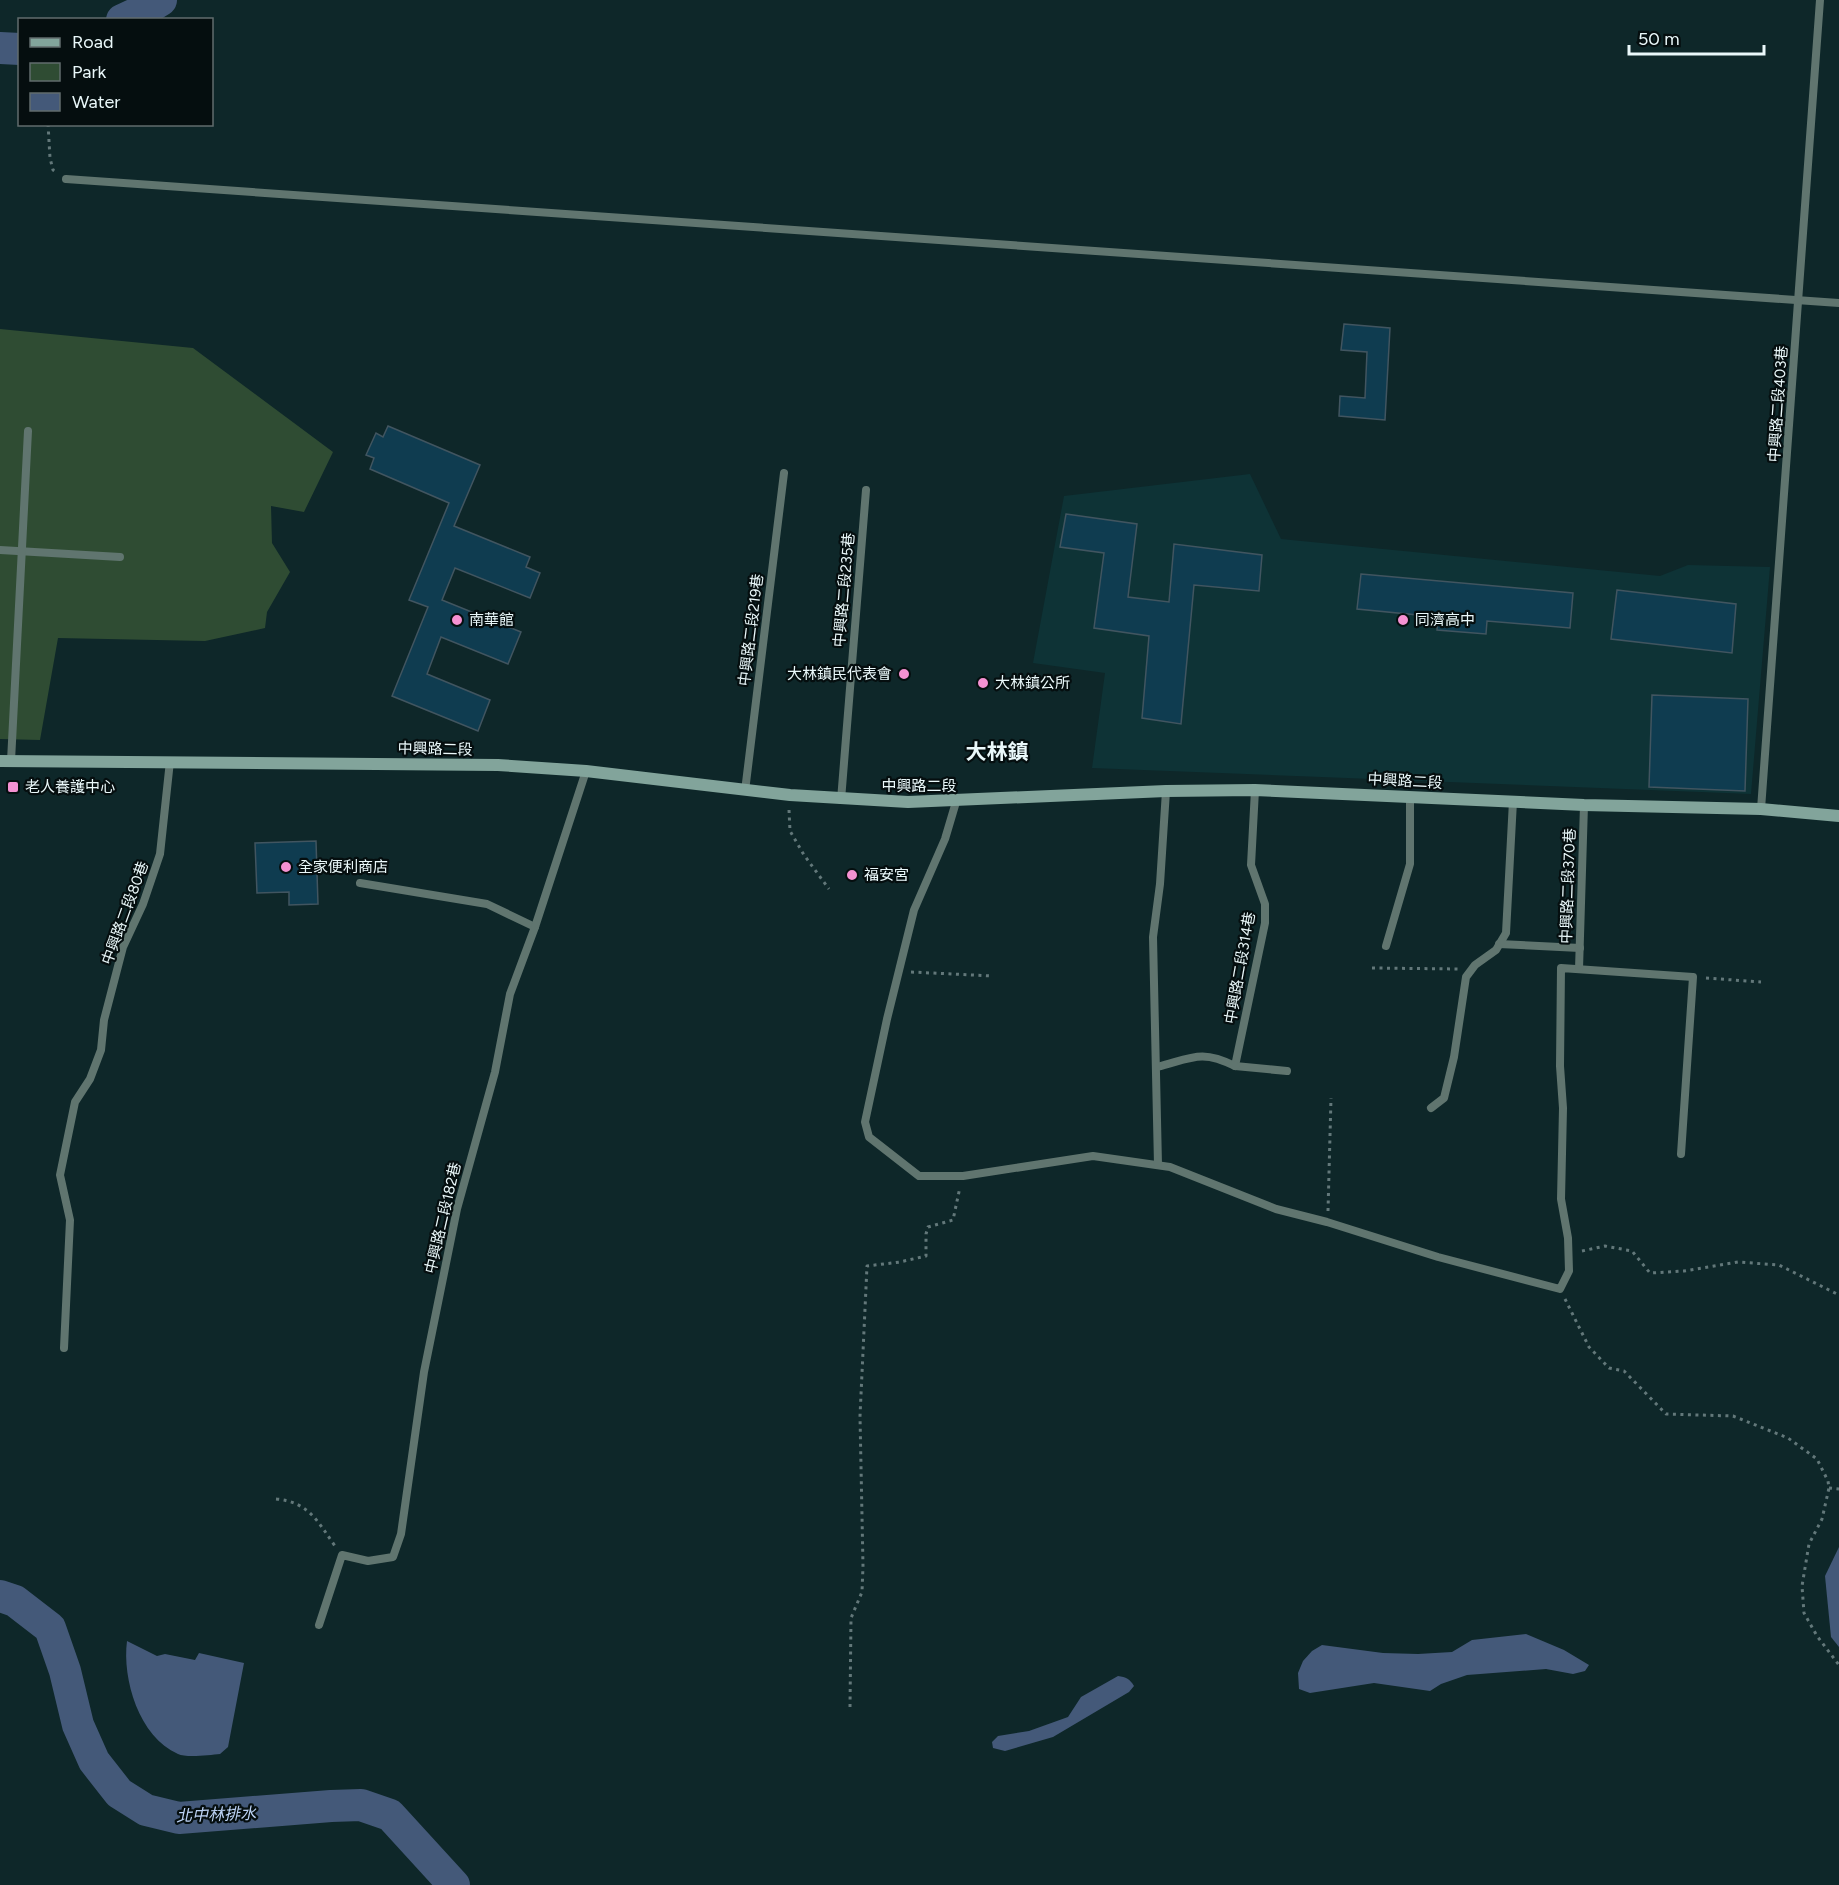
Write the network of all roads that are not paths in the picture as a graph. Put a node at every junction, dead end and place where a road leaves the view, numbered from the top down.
1 (1820, 0) edge
2 (66, 179) road end
3 (1799, 300) junction
4 (1839, 303) edge
5 (28, 431) dead end
6 (784, 473) dead end
7 (866, 490) dead end
8 (0, 550) edge
9 (22, 551) junction
10 (120, 557) dead end
11 (6, 761) edge
12 (170, 761) junction
13 (585, 771) junction
14 (1255, 789) junction
15 (745, 791) junction
16 (1166, 791) junction
17 (1410, 797) junction
18 (841, 800) junction
19 (1514, 801) junction
20 (956, 802) junction
21 (1584, 805) junction
22 (1761, 809) junction
23 (1839, 816) edge
24 (360, 883) dead end
25 (535, 927) junction
26 (1500, 944) junction
27 (1386, 946) dead end
28 (1580, 948) junction
29 (1579, 969) junction
30 (1235, 1066) junction
31 (1157, 1067) junction
32 (1287, 1071) dead end
33 (1431, 1108) dead end
34 (1681, 1154) dead end
35 (1158, 1165) junction
36 (64, 1348) dead end
37 (319, 1625) dead end

1 - 3 lane, 中興路二段403巷
2 - 3 lane
3 - 4 lane
3 - 22 lane, 中興路二段403巷
5 - 9 lane
6 - 15 lane, 中興路二段219巷
7 - 18 lane, 中興路二段235巷
8 - 9 lane
9 - 10 lane
9 - 11 lane
11 - 12 main road, 中興路二段
12 - 13 main road, 中興路二段
12 - 36 lane, 中興路二段80巷
13 - 15 main road, 中興路二段
13 - 25 lane, 中興路二段182巷
14 - 16 main road, 中興路二段
14 - 17 main road, 中興路二段
14 - 30 lane, 中興路二段314巷
15 - 18 main road, 中興路二段
16 - 20 main road, 中興路二段
16 - 31 lane
17 - 19 main road, 中興路二段
17 - 27 lane
18 - 20 main road, 中興路二段
19 - 21 main road, 中興路二段
19 - 26 lane
20 - 35 lane
21 - 22 main road, 中興路二段
21 - 28 lane, 中興路二段370巷
22 - 23 main road, 中興路二段
24 - 25 lane
25 - 37 lane, 中興路二段182巷
26 - 28 lane
26 - 33 lane
28 - 29 lane, 中興路二段370巷
29 - 34 lane
29 - 35 lane
30 - 31 lane
30 - 32 lane
31 - 35 lane

